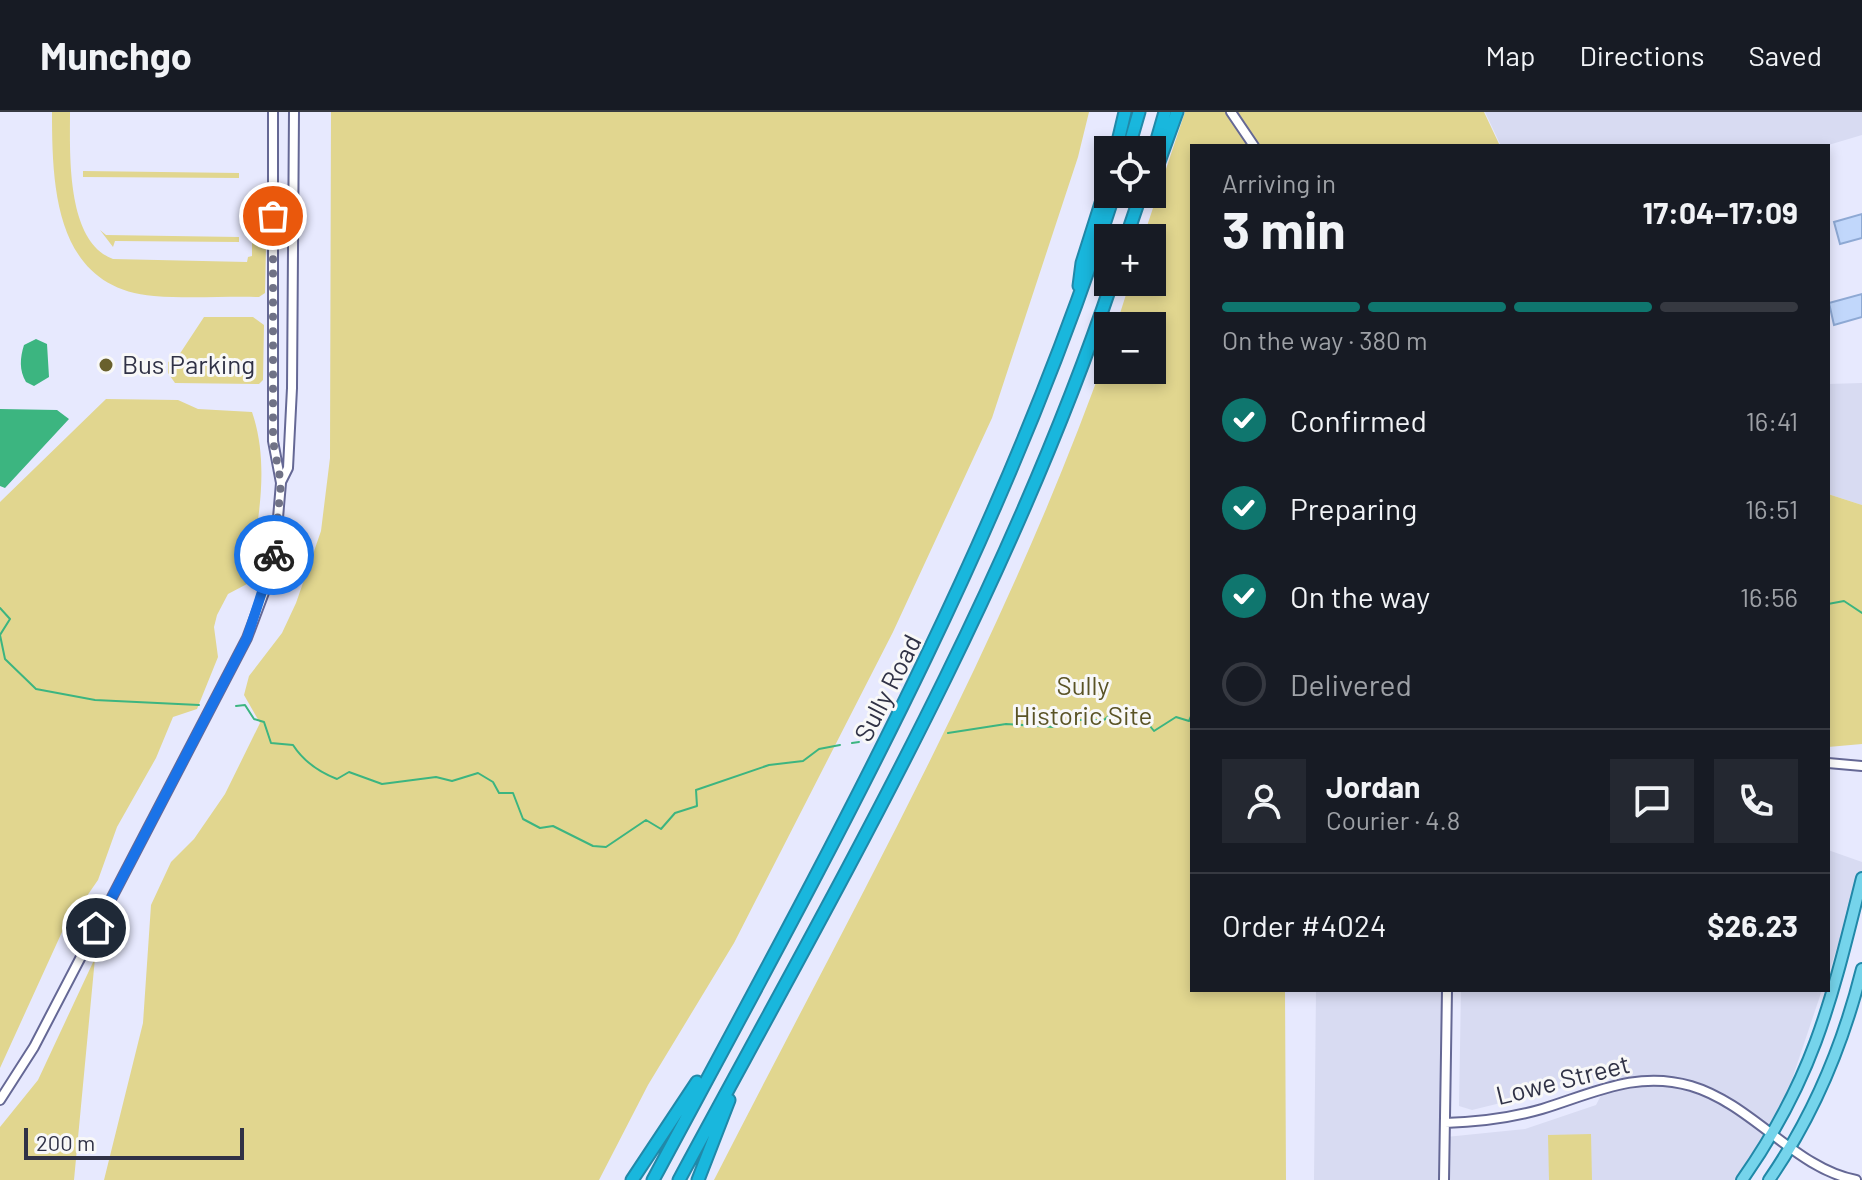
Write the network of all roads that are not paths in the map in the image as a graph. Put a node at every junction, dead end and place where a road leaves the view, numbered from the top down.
1 (273, 112) edge
2 (294, 112) edge
3 (1125, 112) edge
4 (1139, 112) edge
5 (1165, 112) edge
6 (1177, 112) edge
7 (1231, 112) edge
8 (1119, 136) edge
9 (1132, 136) edge
10 (1158, 136) edge
11 (1166, 142) edge
12 (1253, 144) edge
13 (1099, 208) edge
14 (1109, 208) edge
15 (1107, 296) edge
16 (1076, 310) junction
17 (281, 483) junction
18 (1830, 763) edge
19 (1862, 766) edge
20 (1862, 878) edge
21 (1862, 969) edge
22 (1447, 992) edge
23 (735, 1025) junction
24 (749, 1051) junction
25 (0, 1100) edge
26 (1445, 1123) junction
27 (1774, 1133) junction
28 (1792, 1146) junction
29 (632, 1180) edge
30 (653, 1180) edge
31 (679, 1180) edge
32 (698, 1180) edge
33 (1444, 1180) edge
34 (1742, 1180) edge
35 (1769, 1180) edge
36 (1856, 1180) edge

1 - 17 street
2 - 17 street
3 - 8 highway
4 - 9 highway
5 - 10 highway
6 - 11 highway
7 - 12 street
13 - 16 highway
14 - 16 highway, Sully Road
15 - 24 highway, Sully Road
16 - 23 highway, Sully Road
17 - 25 street
18 - 19 street
20 - 27 main road
21 - 28 main road
22 - 26 street
23 - 29 highway
23 - 30 highway, Sully Road
24 - 31 highway, Sully Road
24 - 32 highway
26 - 27 street, Lowe Street
26 - 33 street
27 - 28 street, Lowe Street
27 - 34 main road
28 - 35 main road
28 - 36 street, Lowe Street

